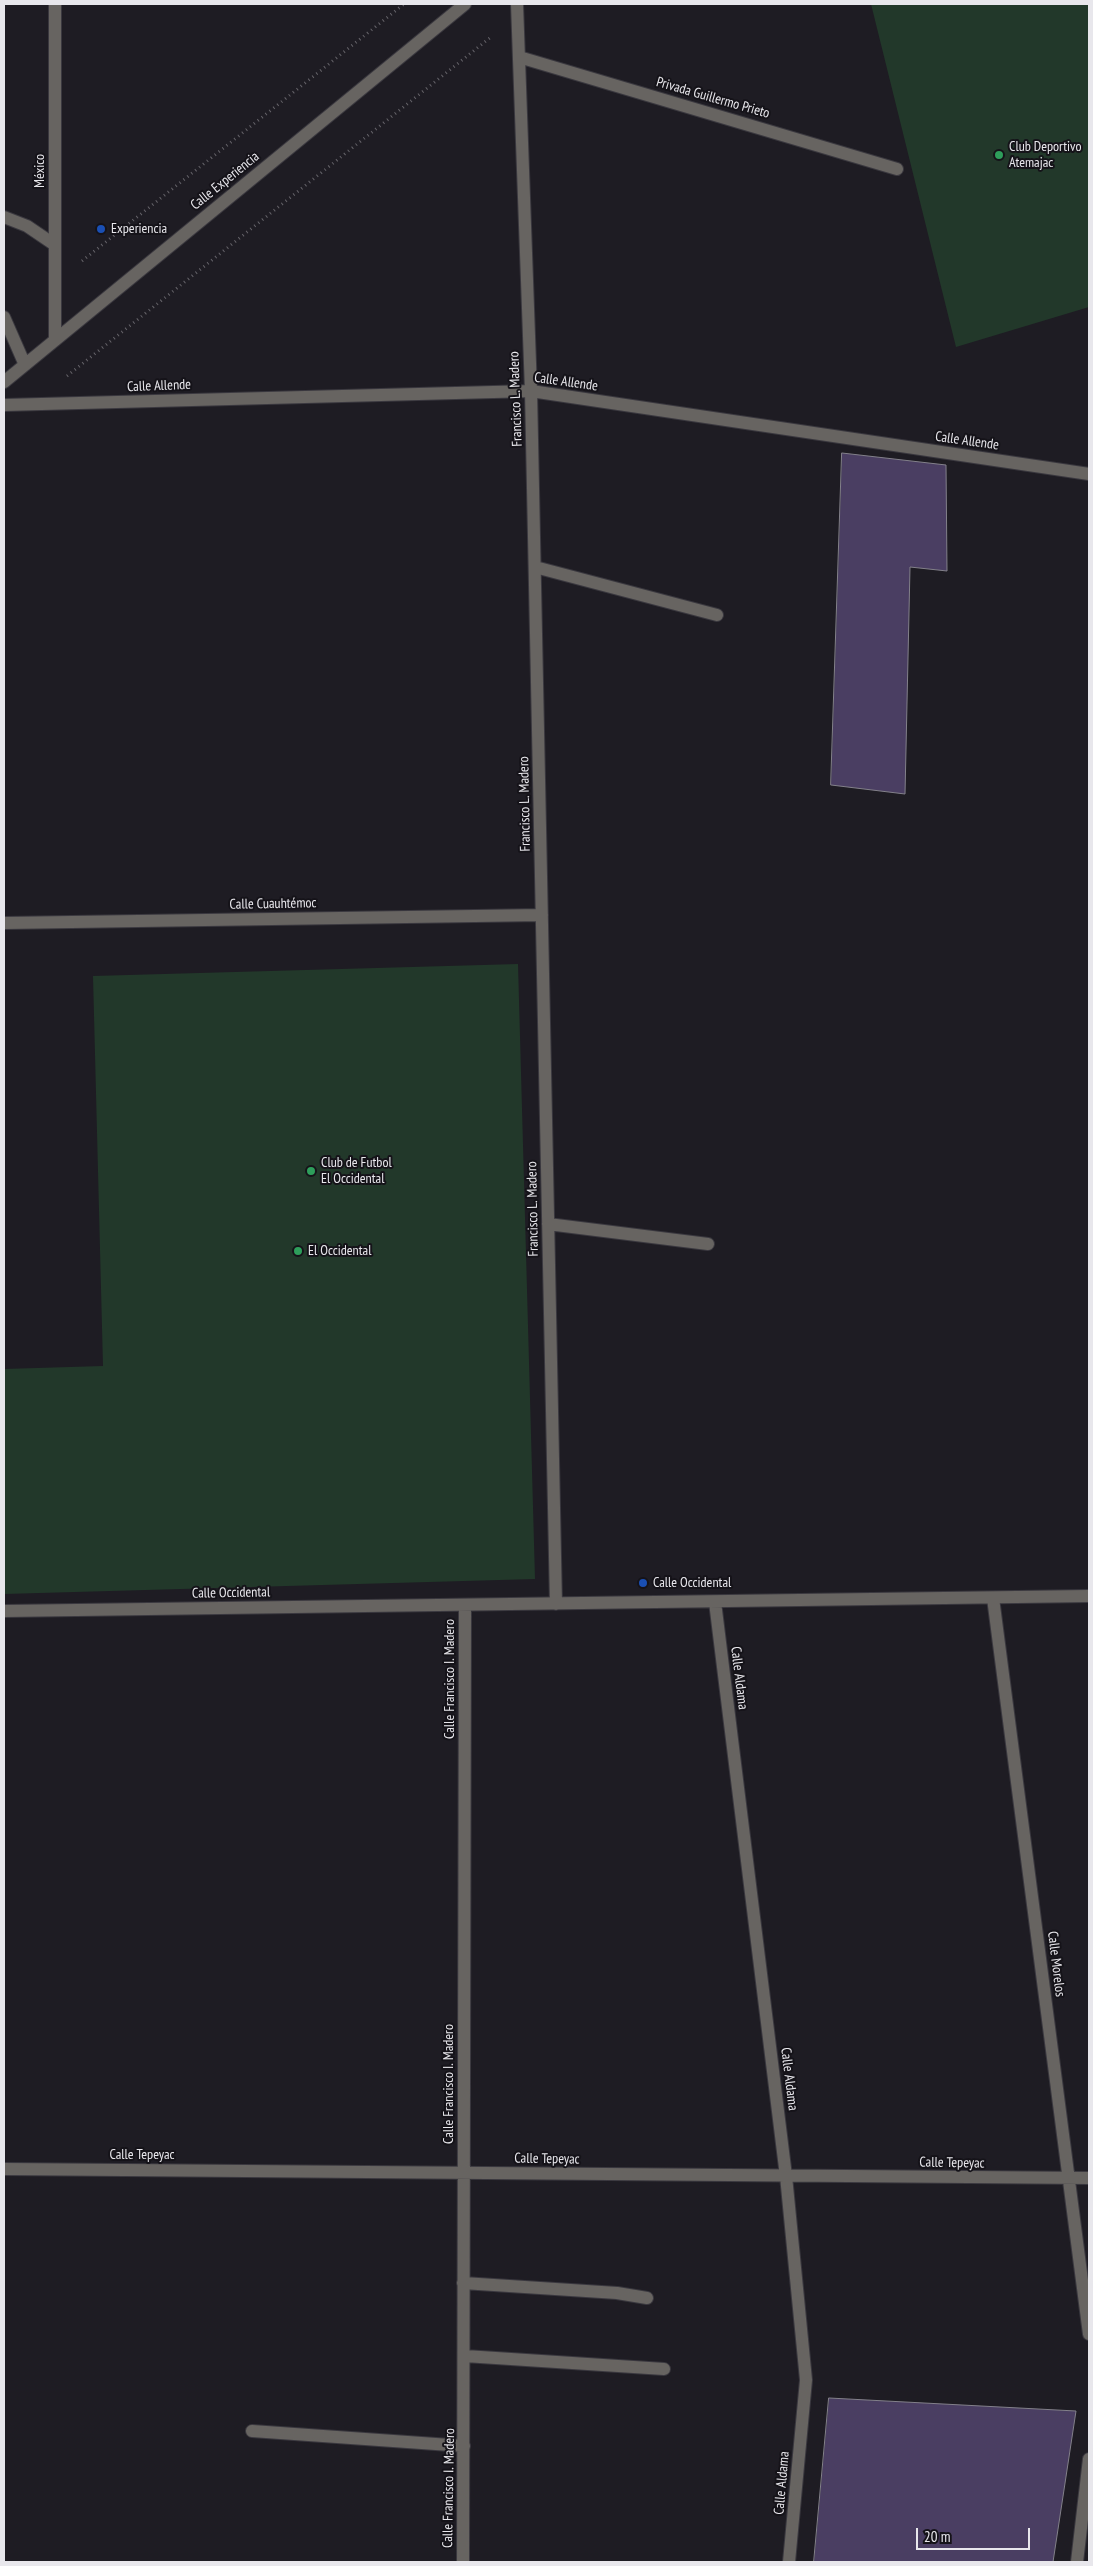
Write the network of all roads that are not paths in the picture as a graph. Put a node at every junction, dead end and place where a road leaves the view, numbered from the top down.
1 (55, 4) edge
2 (465, 4) edge
3 (517, 4) edge
4 (519, 57) junction
5 (897, 168) dead end
6 (4, 217) edge
7 (55, 245) junction
8 (4, 317) edge
9 (55, 339) junction
10 (24, 365) junction
11 (4, 382) edge
12 (531, 392) junction
13 (4, 405) edge
14 (1089, 474) edge
15 (535, 566) junction
16 (717, 615) dead end
17 (542, 915) junction
18 (4, 923) edge
19 (548, 1224) junction
20 (708, 1244) dead end
21 (1089, 1596) edge
22 (993, 1598) junction
23 (715, 1602) junction
24 (556, 1604) junction
25 (465, 1605) junction
26 (4, 1611) edge
27 (4, 2169) edge
28 (463, 2173) junction
29 (786, 2176) junction
30 (1089, 2178) edge
31 (1069, 2179) junction
32 (463, 2283) junction
33 (647, 2298) dead end
34 (1089, 2334) edge
35 (465, 2356) junction
36 (664, 2369) dead end
37 (252, 2431) dead end
38 (464, 2446) junction
39 (1089, 2460) edge
40 (463, 2562) edge
41 (789, 2562) edge
42 (1077, 2562) edge

1 - 7 street, México
2 - 9 street, Calle Experiencia
3 - 4 street, Francisco L. Madero
4 - 5 street, Privada Guillermo Prieto
4 - 12 street, Francisco L. Madero
6 - 7 street
7 - 9 street, México
8 - 10 street
9 - 10 street, Calle Experiencia
10 - 11 street, Calle Experiencia
12 - 13 street, Calle Allende
12 - 14 street, Calle Allende
12 - 15 street, Francisco L. Madero
15 - 16 street
15 - 17 street, Francisco L. Madero
17 - 18 street, Calle Cuauhtémoc
17 - 19 street, Francisco L. Madero
19 - 20 street
19 - 24 street, Francisco L. Madero
21 - 22 street, Calle Occidental
22 - 23 street, Calle Occidental
22 - 31 street, Calle Morelos
23 - 24 street, Calle Occidental
23 - 29 street, Calle Aldama
24 - 25 street, Calle Occidental
25 - 26 street, Calle Occidental
25 - 28 street, Calle Francisco I. Madero
27 - 28 street, Calle Tepeyac
28 - 29 street, Calle Tepeyac
28 - 32 street, Calle Francisco I. Madero
29 - 31 street, Calle Tepeyac
29 - 41 street, Calle Aldama
30 - 31 street, Calle Tepeyac
31 - 34 street, Calle Morelos
32 - 33 street
32 - 35 street, Calle Francisco I. Madero
35 - 36 street
35 - 38 street, Calle Francisco I. Madero
37 - 38 street
38 - 40 street, Calle Francisco I. Madero
39 - 42 street

